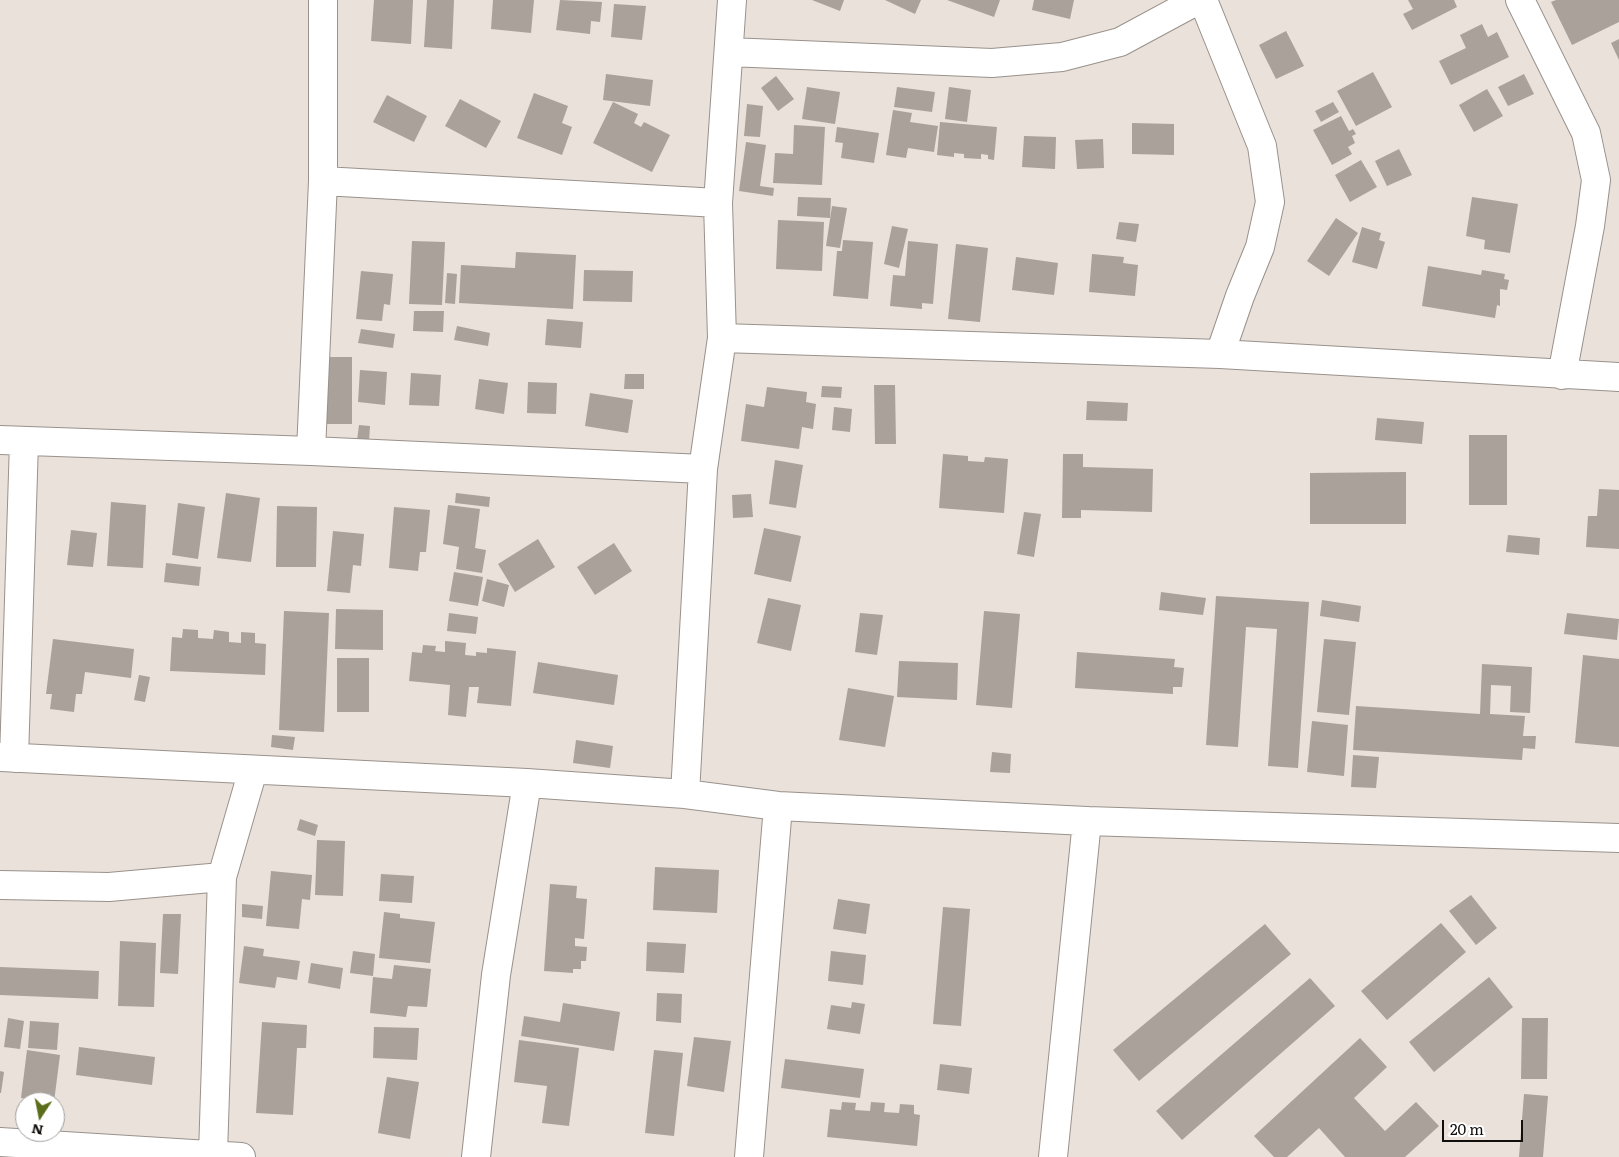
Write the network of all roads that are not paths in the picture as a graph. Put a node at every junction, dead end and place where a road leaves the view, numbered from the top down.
1 (323, 0) edge
2 (732, 0) edge
3 (1198, 0) edge
4 (1204, 0) edge
5 (1520, 0) edge
6 (729, 52) junction
7 (323, 181) junction
8 (718, 203) junction
9 (722, 338) junction
10 (1220, 354) junction
11 (1562, 374) junction
12 (1619, 377) edge
13 (12, 441) edge
14 (311, 451) junction
15 (703, 469) junction
16 (7, 758) edge
17 (254, 770) junction
18 (527, 783) junction
19 (685, 794) junction
20 (778, 806) junction
21 (1087, 821) junction
22 (1619, 838) edge
23 (222, 878) junction
24 (0, 885) edge
25 (13, 1148) edge
26 (213, 1154) junction
27 (241, 1157) edge
28 (476, 1157) edge
29 (749, 1157) edge
30 (1053, 1157) edge

1 - 7 street
2 - 6 street
3 - 6 street
4 - 10 street
5 - 11 street
6 - 8 street
7 - 8 street
7 - 14 street
8 - 9 street
9 - 10 street
9 - 15 street
10 - 11 street
11 - 12 street
13 - 14 street
13 - 16 street
14 - 15 street
15 - 19 street
16 - 17 street
17 - 18 street
17 - 23 street
18 - 19 street
18 - 28 street
19 - 20 street
20 - 21 street
20 - 29 street
21 - 22 street
21 - 30 street
23 - 24 street
23 - 26 street
25 - 26 street
26 - 27 street

